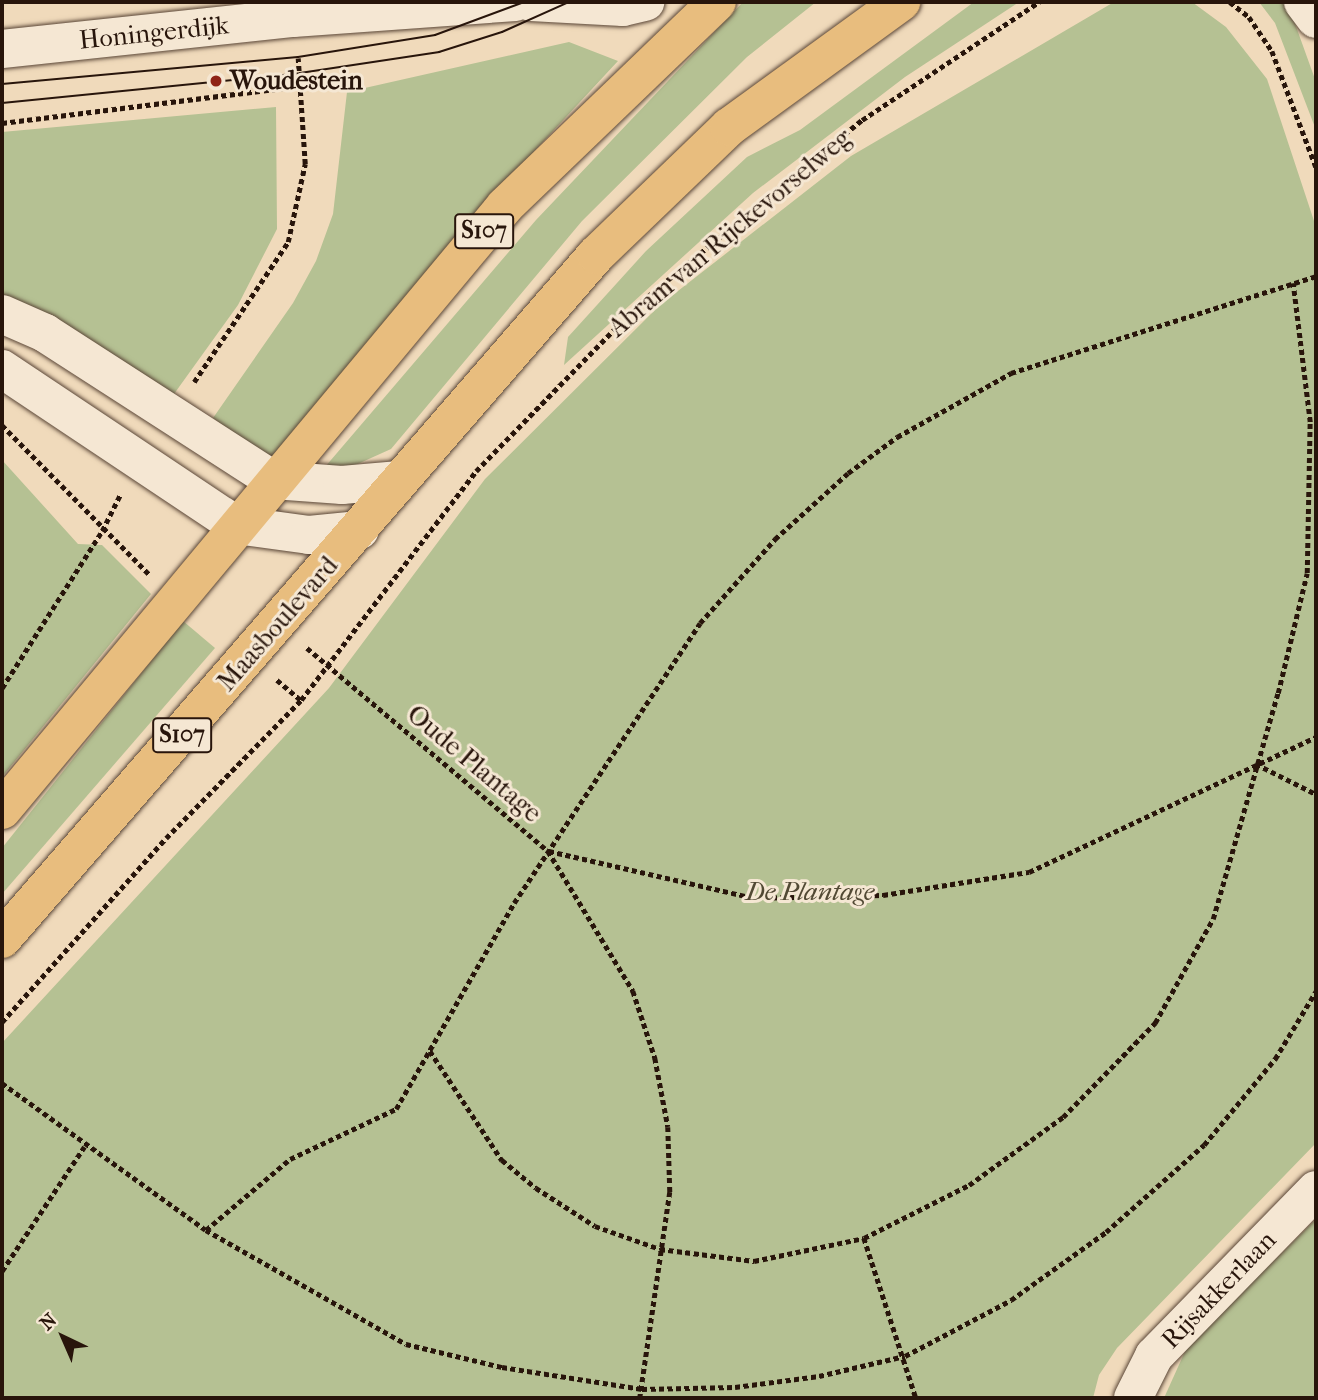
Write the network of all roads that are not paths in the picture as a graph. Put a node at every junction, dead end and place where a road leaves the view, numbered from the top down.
1 (515, 2) edge
2 (531, 2) edge
3 (645, 2) edge
4 (717, 2) edge
5 (901, 2) edge
6 (1303, 2) edge
7 (1316, 19) edge
8 (2, 49) edge
9 (2, 314) edge
10 (2, 369) edge
11 (273, 480) junction
12 (400, 480) junction
13 (236, 525) junction
14 (360, 530) junction
15 (2, 810) edge
16 (2, 939) edge
17 (1316, 1190) edge
18 (1133, 1398) edge

1 - 8 street, Honingerdijk
2 - 3 street
4 - 11 main road, S107
5 - 12 main road, S107
6 - 7 street
9 - 11 street
10 - 13 street
11 - 12 street
11 - 13 main road, S107
12 - 14 main road, S107
13 - 14 street
13 - 15 main road, S107
14 - 16 main road, Maasboulevard / S107
17 - 18 street, Rijsakkerlaan

